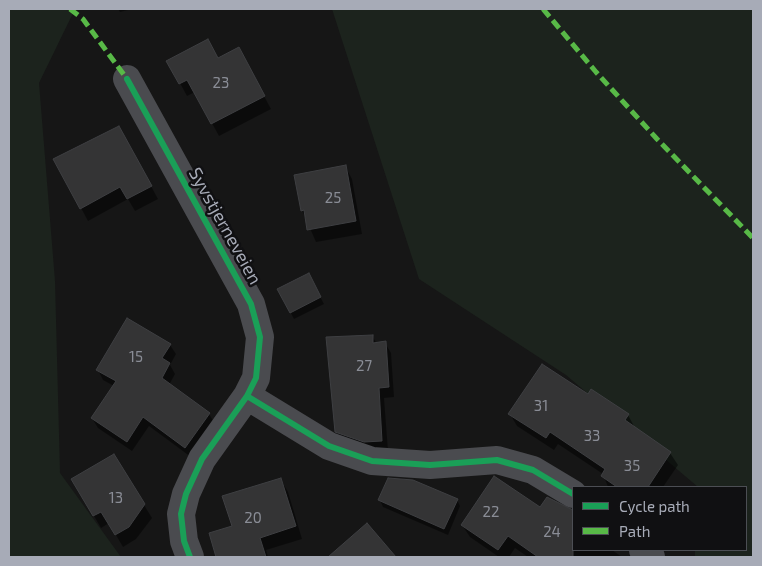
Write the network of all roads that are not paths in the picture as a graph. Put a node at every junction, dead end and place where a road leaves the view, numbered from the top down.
1 (126, 79) dead end
2 (247, 396) junction
3 (572, 493) edge
4 (190, 557) edge

1 - 2 street, Syvstjerneveien
2 - 3 street
2 - 4 street, Syvstjerneveien

